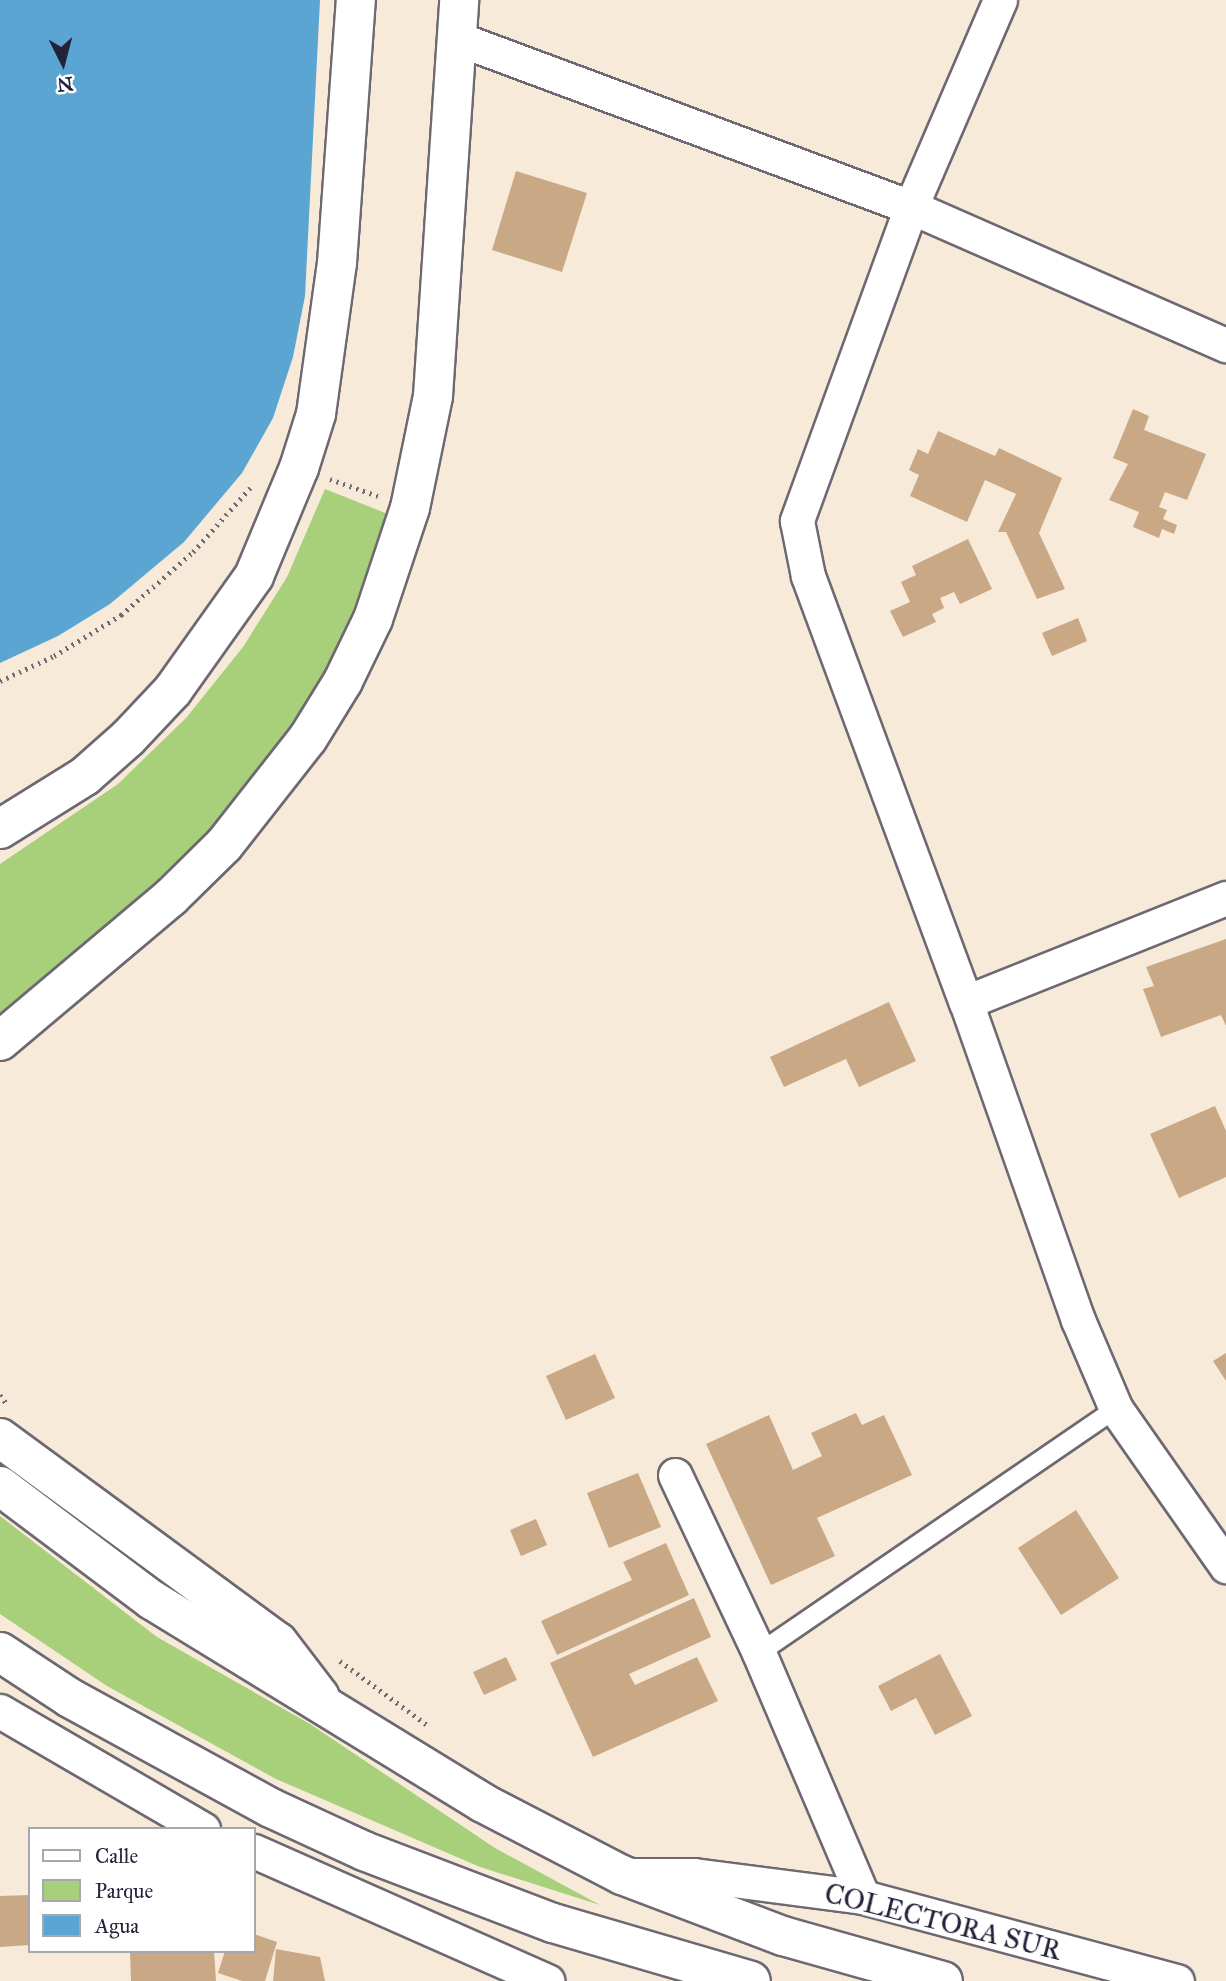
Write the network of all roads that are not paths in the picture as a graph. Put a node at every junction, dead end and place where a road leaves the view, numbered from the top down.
1 (356, 0) edge
2 (459, 0) edge
3 (1000, 0) edge
4 (456, 38) junction
5 (911, 208) junction
6 (1226, 345) edge
7 (0, 829) edge
8 (1226, 898) edge
9 (966, 1002) junction
10 (0, 1041) edge
11 (1116, 1409) junction
12 (4, 1422) edge
13 (676, 1475) dead end
14 (0, 1486) edge
15 (1226, 1566) edge
16 (0, 1652) edge
17 (760, 1653) junction
18 (0, 1711) edge
19 (329, 1711) junction
20 (200, 1827) edge
21 (256, 1852) edge
22 (622, 1875) junction
23 (863, 1897) junction
24 (1158, 1979) edge
25 (547, 1981) edge
26 (751, 1981) edge
27 (943, 1981) edge

1 - 7 main road
2 - 4 main road
3 - 5 street
4 - 5 street
4 - 10 main road
5 - 6 street
5 - 9 street
8 - 9 street
9 - 11 street
11 - 15 street
11 - 17 lane
12 - 19 main road
13 - 17 street
14 - 19 main road
16 - 26 main road
17 - 23 street
18 - 20 street
19 - 22 main road
21 - 25 street
22 - 23 street, COLECTORA SUR
22 - 27 main road
23 - 24 street, COLECTORA SUR

